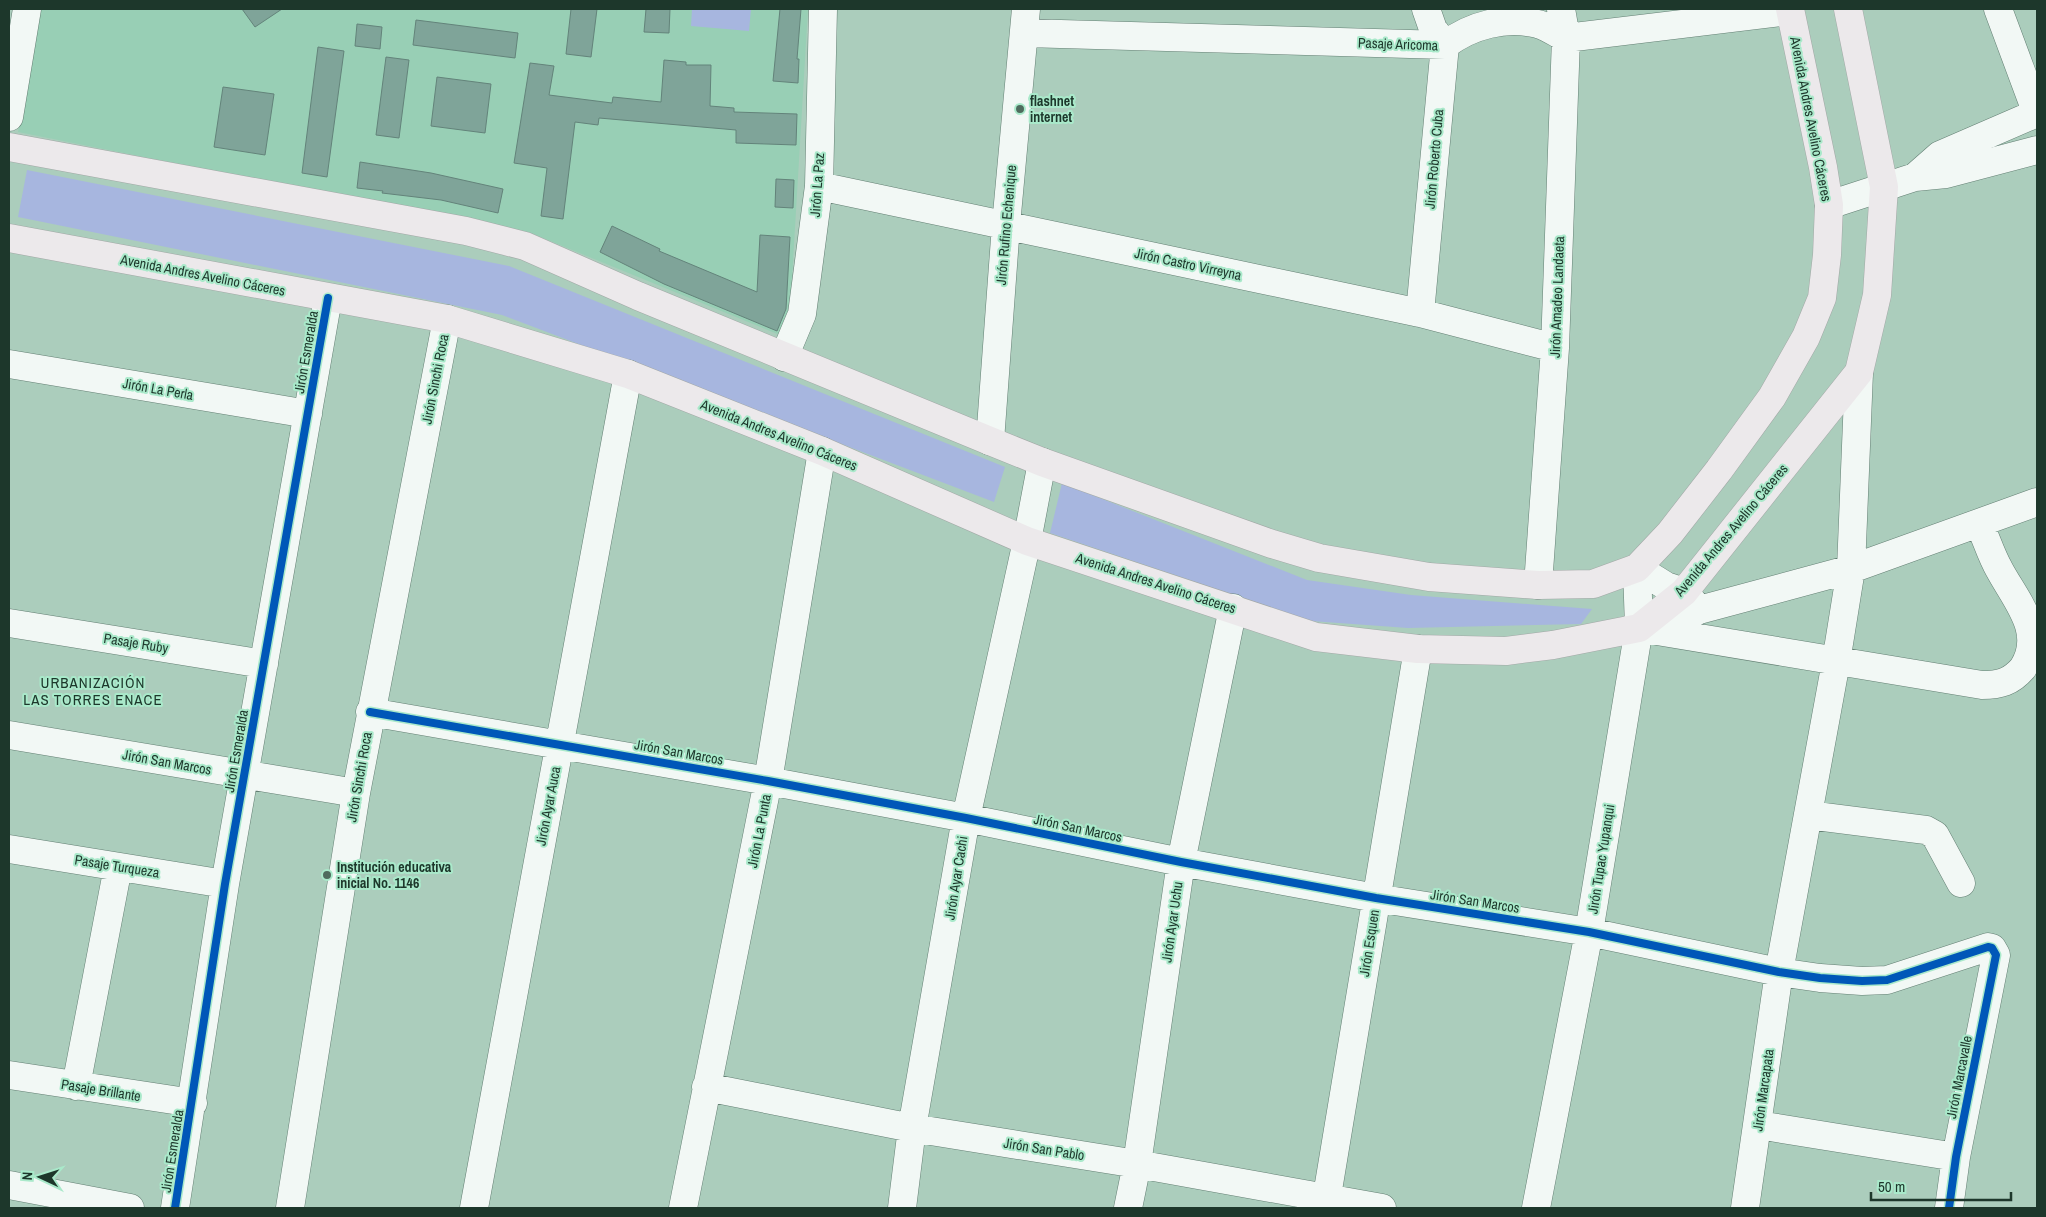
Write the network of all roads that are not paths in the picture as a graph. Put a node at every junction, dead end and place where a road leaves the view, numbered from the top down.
1 (27, 9) edge
2 (823, 9) edge
3 (1426, 9) edge
4 (1561, 9) edge
5 (1848, 9) edge
6 (1998, 9) edge
7 (1790, 10) edge
8 (1025, 21) edge
9 (1566, 38) junction
10 (1445, 46) junction
11 (2037, 114) edge
12 (9, 117) edge
13 (9, 147) edge
14 (2037, 150) edge
15 (1915, 176) junction
16 (819, 186) junction
17 (1884, 187) junction
18 (1829, 205) junction
19 (1006, 225) junction
20 (9, 238) edge
21 (328, 298) junction
22 (1420, 313) junction
23 (447, 319) junction
24 (1555, 348) junction
25 (784, 357) junction
26 (9, 364) edge
27 (1859, 372) junction
28 (628, 374) junction
29 (308, 414) junction
30 (990, 441) junction
31 (822, 451) junction
32 (1042, 462) junction
33 (2037, 502) edge
34 (1979, 523) junction
35 (1027, 541) junction
36 (1637, 568) junction
37 (1851, 569) junction
38 (1538, 585) junction
39 (1692, 601) junction
40 (1233, 608) junction
41 (9, 622) edge
42 (1639, 628) junction
43 (1418, 649) junction
44 (1836, 662) junction
45 (264, 664) junction
46 (370, 712) junction
47 (9, 735) edge
48 (560, 744) junction
49 (245, 775) junction
50 (768, 781) junction
51 (356, 793) junction
52 (1808, 815) junction
53 (966, 818) junction
54 (9, 849) edge
55 (1181, 862) junction
56 (118, 866) junction
57 (1961, 883) dead end
58 (226, 884) junction
59 (1376, 898) junction
60 (1590, 932) junction
61 (1995, 951) joint
62 (1779, 972) junction
63 (9, 1075) edge
64 (76, 1086) junction
65 (706, 1087) junction
66 (193, 1103) junction
67 (1758, 1125) junction
68 (912, 1128) junction
69 (1956, 1157) junction
70 (1136, 1164) junction
71 (9, 1185) edge
72 (1326, 1204) edge
73 (130, 1208) edge
74 (175, 1208) edge
75 (290, 1208) edge
76 (474, 1208) edge
77 (683, 1208) edge
78 (902, 1208) edge
79 (1128, 1208) edge
80 (1382, 1208) edge
81 (1536, 1208) edge
82 (1745, 1208) edge
83 (1949, 1208) edge

1 - 12 street
2 - 16 street, Jirón La Paz
3 - 10 street
4 - 9 street, Jirón Amadeo Landaeta
5 - 17 main road, Avenida Andres Avelino Cáceres
6 - 11 street
7 - 9 street
7 - 18 main road, Avenida Andres Avelino Cáceres
8 - 10 street, Pasaje Aricoma
8 - 19 street, Jirón Rufino Echenique
9 - 10 street, Pasaje Aricoma
9 - 24 street, Jirón Amadeo Landaeta
10 - 22 street, Jirón Roberto Cuba
11 - 15 street
13 - 25 main road, Avenida Andres Avelino Cáceres
14 - 15 street
15 - 17 street
16 - 19 street, Jirón Castro Virreyna
16 - 25 street, Jirón La Paz
17 - 18 street
17 - 27 main road, Avenida Andres Avelino Cáceres
18 - 36 main road, Avenida Andres Avelino Cáceres
19 - 22 street, Jirón Castro Virreyna
19 - 30 street, Jirón Rufino Echenique
20 - 21 main road, Avenida Andres Avelino Cáceres
21 - 23 main road, Avenida Andres Avelino Cáceres
21 - 29 street, Jirón Esmeralda
22 - 24 street, Jirón Castro Virreyna
23 - 28 main road, Avenida Andres Avelino Cáceres
23 - 46 street, Jirón Sinchi Roca
24 - 38 street, Jirón Amadeo Landaeta
25 - 30 main road, Avenida Andres Avelino Cáceres
26 - 29 street, Jirón La Perla
27 - 37 street, Jirón Marcapata
27 - 39 main road, Avenida Andres Avelino Cáceres
28 - 31 main road, Avenida Andres Avelino Cáceres
28 - 48 street, Jirón Ayar Auca
29 - 45 street, Jirón Esmeralda
30 - 32 main road, Avenida Andres Avelino Cáceres
31 - 35 main road, Avenida Andres Avelino Cáceres
31 - 50 street, Jirón La Punta
32 - 35 street, Jirón Ayar Cachi
32 - 38 main road, Avenida Andres Avelino Cáceres
33 - 34 street
34 - 37 street
34 - 44 street
35 - 40 main road, Avenida Andres Avelino Cáceres
35 - 53 street, Jirón Ayar Cachi
36 - 38 main road, Avenida Andres Avelino Cáceres
36 - 39 street
36 - 42 street, Jirón Tupac Yupanqui
37 - 39 street
37 - 44 street, Jirón Marcapata
39 - 42 main road, Avenida Andres Avelino Cáceres
40 - 43 main road, Avenida Andres Avelino Cáceres
40 - 55 street, Jirón Ayar Uchu
41 - 45 street, Pasaje Ruby
42 - 43 main road, Avenida Andres Avelino Cáceres
42 - 44 street
42 - 60 street, Jirón Tupac Yupanqui
43 - 59 street, Jirón Esquen
44 - 52 street, Jirón Marcapata
45 - 49 street, Jirón Esmeralda
46 - 48 street, Jirón San Marcos
46 - 51 street, Jirón Sinchi Roca
47 - 49 street, Jirón San Marcos
48 - 50 street, Jirón San Marcos
48 - 76 street, Jirón Ayar Auca
49 - 51 street, Jirón San Marcos
49 - 58 street, Jirón Esmeralda
50 - 53 street, Jirón San Marcos
50 - 65 street, Jirón La Punta
51 - 75 street, Jirón Sinchi Roca
52 - 57 street
52 - 62 street, Jirón Marcapata
53 - 55 street, Jirón San Marcos
53 - 68 street, Jirón Ayar Cachi
54 - 56 street, Pasaje Turqueza
55 - 59 street, Jirón San Marcos
55 - 70 street, Jirón Ayar Uchu
56 - 58 street, Pasaje Turqueza
56 - 64 street
58 - 66 street, Jirón Esmeralda
59 - 60 street, Jirón San Marcos
59 - 72 street, Jirón Esquen
60 - 62 street, Jirón San Marcos
60 - 81 street, Jirón Tupac Yupanqui
61 - 62 street, Jirón San Marcos
61 - 69 street, Jirón Marcavalle
62 - 67 street, Jirón Marcapata
63 - 64 street, Pasaje Brillante
64 - 66 street, Pasaje Brillante
65 - 68 street, Jirón San Pablo
65 - 77 street, Jirón La Punta
66 - 74 street, Jirón Esmeralda
67 - 69 street
67 - 82 street, Jirón Marcapata
68 - 70 street, Jirón San Pablo
68 - 78 street, Jirón Ayar Cachi
69 - 83 street, Jirón Marcavalle
70 - 72 street, Jirón San Pablo
70 - 79 street, Jirón Ayar Uchu
71 - 73 street
72 - 80 street, Jirón San Pablo

